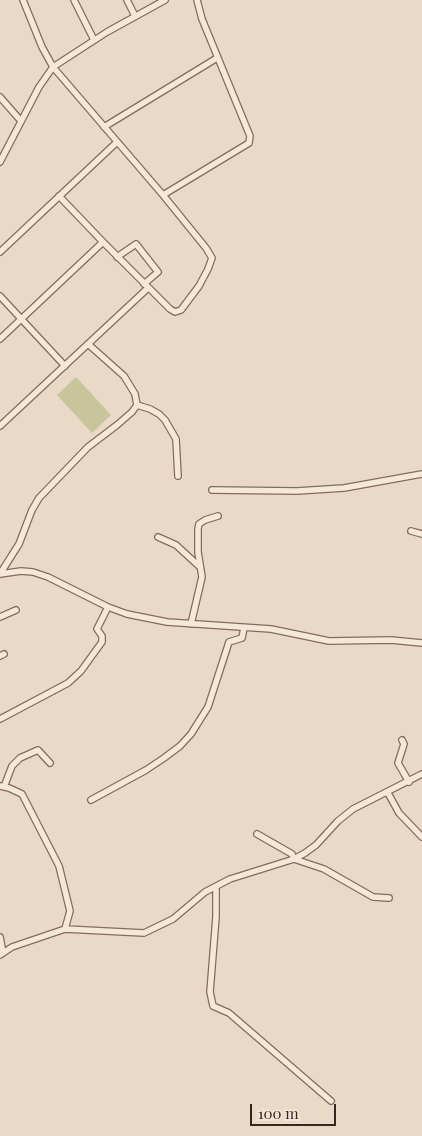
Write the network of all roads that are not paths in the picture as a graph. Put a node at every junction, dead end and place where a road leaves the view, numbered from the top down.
1 (23, 0) edge
2 (74, 0) edge
3 (127, 0) edge
4 (165, 0) edge
5 (197, 0) edge
6 (135, 16) junction
7 (94, 40) junction
8 (217, 58) junction
9 (53, 67) junction
10 (0, 97) edge
11 (21, 121) junction
12 (104, 127) junction
13 (117, 142) junction
14 (0, 162) edge
15 (60, 196) junction
16 (164, 196) junction
17 (103, 242) junction
18 (0, 252) edge
19 (117, 257) junction
20 (146, 286) junction
21 (0, 296) edge
22 (22, 318) junction
23 (0, 339) edge
24 (88, 344) junction
25 (65, 366) junction
26 (137, 405) junction
27 (0, 426) edge
28 (422, 474) edge
29 (178, 476) dead end
30 (212, 490) dead end
31 (218, 516) dead end
32 (411, 531) dead end
33 (422, 534) edge
34 (158, 537) dead end
35 (200, 567) junction
36 (0, 574) edge
37 (108, 607) junction
38 (16, 610) dead end
39 (0, 617) edge
40 (191, 624) junction
41 (244, 628) junction
42 (420, 642) edge
43 (0, 719) edge
44 (402, 740) dead end
45 (50, 763) dead end
46 (422, 774) edge
47 (409, 782) junction
48 (2, 786) edge
49 (388, 793) junction
50 (91, 800) dead end
51 (256, 834) dead end
52 (422, 837) edge
53 (294, 858) junction
54 (216, 888) junction
55 (389, 898) dead end
56 (65, 928) junction
57 (0, 937) edge
58 (2, 954) edge
59 (331, 1102) dead end

1 - 9 street
2 - 7 street
3 - 6 street
4 - 6 street
5 - 8 street
6 - 7 street
7 - 9 street
8 - 12 street
8 - 16 street
9 - 11 street
9 - 12 street
10 - 11 street
11 - 14 street
12 - 13 street
13 - 15 street
13 - 16 street
15 - 17 street
15 - 18 street
16 - 20 street
17 - 19 street
17 - 22 street
19 - 20 street
19 - 20 street
20 - 24 street
21 - 22 street
22 - 23 street
22 - 25 street
24 - 25 street
24 - 26 street
25 - 27 street
26 - 29 street
26 - 36 street
28 - 30 street
31 - 35 street
32 - 33 street
34 - 35 street
35 - 40 street
36 - 37 street
37 - 40 street
37 - 43 street
38 - 39 street
40 - 41 street
41 - 42 street
41 - 50 street
44 - 47 street
45 - 48 street
46 - 47 street
47 - 49 street
48 - 56 street
49 - 52 street
49 - 53 street
51 - 53 street
53 - 54 street
53 - 55 street
54 - 56 street
54 - 59 street
56 - 58 street
57 - 58 street

